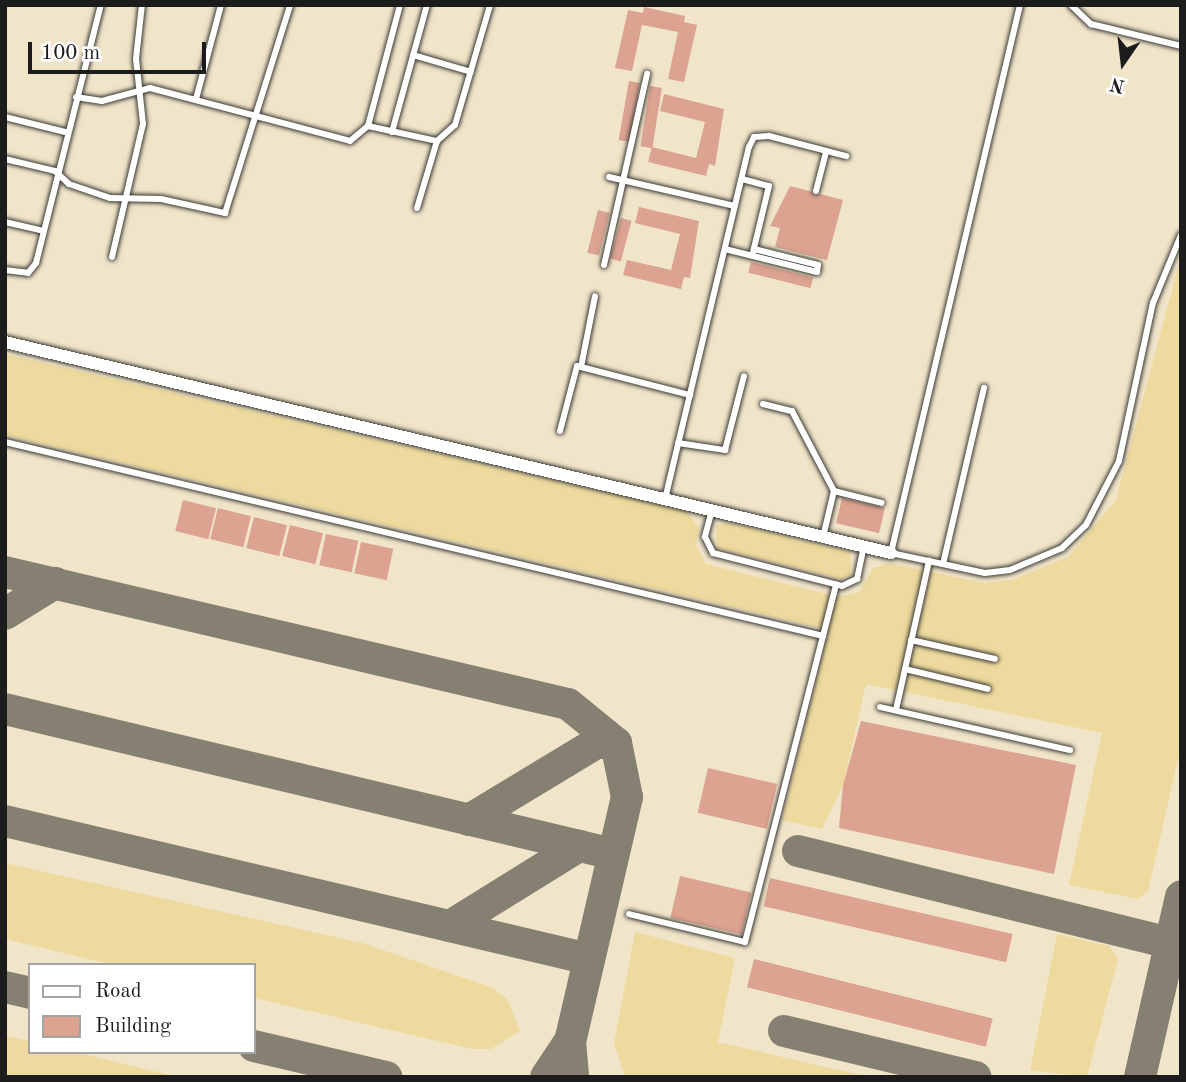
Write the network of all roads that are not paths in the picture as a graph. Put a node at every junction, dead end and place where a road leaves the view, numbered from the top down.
1 (101, 5) edge
2 (142, 5) edge
3 (221, 5) edge
4 (290, 5) edge
5 (400, 5) edge
6 (426, 5) edge
7 (490, 5) edge
8 (1020, 5) edge
9 (1072, 5) edge
10 (1181, 46) edge
11 (413, 55) junction
12 (471, 72) junction
13 (648, 74) dead end
14 (141, 90) junction
15 (76, 97) junction
16 (196, 99) junction
17 (254, 115) junction
18 (5, 117) edge
19 (368, 126) junction
20 (65, 132) junction
21 (391, 132) junction
22 (437, 141) junction
23 (826, 152) junction
24 (846, 156) dead end
25 (5, 159) edge
26 (55, 171) junction
27 (609, 177) dead end
28 (622, 179) junction
29 (742, 179) junction
30 (816, 191) dead end
31 (126, 200) junction
32 (735, 205) junction
33 (416, 208) dead end
34 (5, 222) edge
35 (40, 230) junction
36 (1181, 235) edge
37 (725, 249) junction
38 (753, 253) junction
39 (112, 257) dead end
40 (604, 265) dead end
41 (5, 270) edge
42 (595, 296) dead end
43 (5, 342) edge
44 (581, 367) junction
45 (744, 376) dead end
46 (984, 388) dead end
47 (690, 395) junction
48 (763, 404) dead end
49 (560, 431) dead end
50 (5, 442) edge
51 (678, 443) junction
52 (834, 491) junction
53 (665, 499) junction
54 (882, 503) dead end
55 (712, 510) junction
56 (823, 537) junction
57 (864, 547) junction
58 (891, 553) junction
59 (929, 561) junction
60 (943, 564) junction
61 (836, 584) junction
62 (823, 636) junction
63 (911, 640) junction
64 (995, 659) dead end
65 (905, 669) junction
66 (988, 689) dead end
67 (880, 707) dead end
68 (896, 710) junction
69 (1070, 750) dead end
70 (629, 914) dead end

1 - 15 lane
2 - 14 lane
3 - 16 lane
4 - 17 lane
5 - 19 lane
6 - 11 lane
7 - 12 lane
8 - 58 lane
9 - 10 lane
11 - 12 lane
11 - 21 lane
12 - 22 lane
13 - 28 lane
14 - 15 lane
14 - 16 lane
14 - 31 lane
15 - 20 lane
16 - 17 lane
17 - 19 lane
17 - 31 lane
18 - 20 lane
19 - 21 lane
20 - 26 lane
21 - 22 lane
22 - 33 lane
23 - 24 lane
23 - 29 lane
23 - 30 lane
25 - 26 lane
26 - 31 lane
26 - 35 lane
27 - 28 lane
28 - 32 lane
28 - 40 lane
29 - 32 lane
29 - 38 lane
31 - 39 lane
32 - 37 lane
34 - 35 lane
35 - 41 lane
36 - 60 lane
37 - 38 lane
37 - 47 lane
38 - 38 lane
42 - 44 lane
43 - 53 street
44 - 47 lane
44 - 49 lane
45 - 51 lane
46 - 60 lane
47 - 51 lane
48 - 52 lane
50 - 62 lane
51 - 53 lane
52 - 54 lane
52 - 56 lane
53 - 55 street
55 - 56 street
55 - 61 lane
56 - 57 street
57 - 58 street
57 - 61 lane
58 - 59 lane
59 - 60 lane
59 - 63 lane
61 - 62 lane
62 - 70 lane
63 - 64 lane
63 - 65 lane
65 - 66 lane
65 - 68 lane
67 - 68 lane
68 - 69 lane

